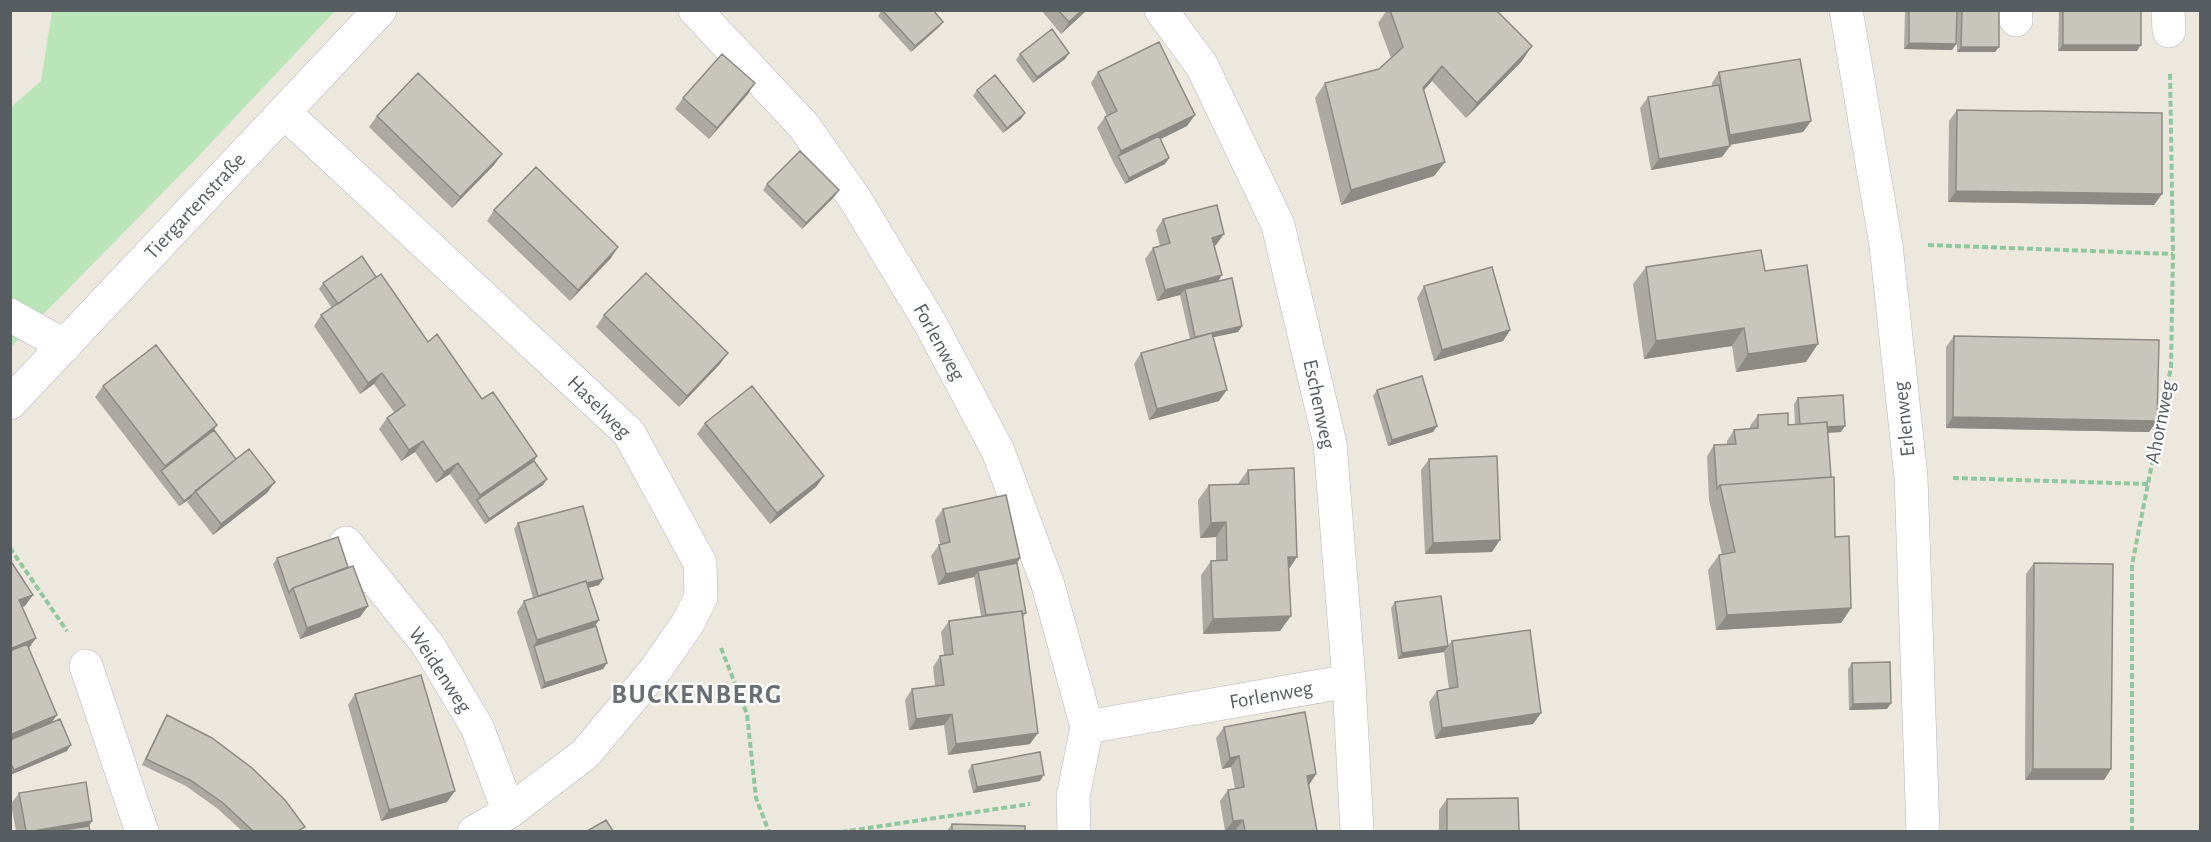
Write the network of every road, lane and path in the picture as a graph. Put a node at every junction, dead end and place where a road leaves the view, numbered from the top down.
1 (380, 10) edge
2 (695, 10) edge
3 (1161, 10) edge
4 (1846, 10) edge
5 (2169, 21) edge
6 (284, 112) junction
7 (1961, 246) dead end
8 (2173, 254) junction
9 (10, 315) edge
10 (65, 346) junction
11 (10, 403) edge
12 (1971, 478) dead end
13 (2148, 484) junction
14 (345, 543) dead end
15 (10, 548) edge
16 (701, 597) junction
17 (86, 666) joint
18 (1349, 681) junction
19 (1087, 727) junction
20 (1073, 796) junction
21 (509, 812) junction
22 (142, 831) edge
23 (474, 831) edge
24 (769, 831) edge
25 (841, 831) edge
26 (1074, 831) edge
27 (1357, 831) edge
28 (1923, 831) edge
29 (2132, 831) edge

1 - 6 street, Tiergartenstraße
2 - 19 street, Forlenweg
3 - 18 street, Eschenweg
4 - 28 street, Erlenweg
5 - 8 path, Ahornweg
6 - 10 street, Tiergartenstraße
6 - 16 street, Haselweg
7 - 8 path
8 - 13 path, Ahornweg
9 - 10 street
10 - 11 street, Tiergartenstraße
12 - 13 path
13 - 29 path, Ahornweg
14 - 21 street, Weidenweg
15 - 17 path
16 - 21 street
16 - 24 path
17 - 22 street
18 - 19 street, Forlenweg
18 - 27 street, Eschenweg
19 - 20 street, Forlenweg
20 - 25 path
20 - 26 street, Forlenweg
21 - 23 street

